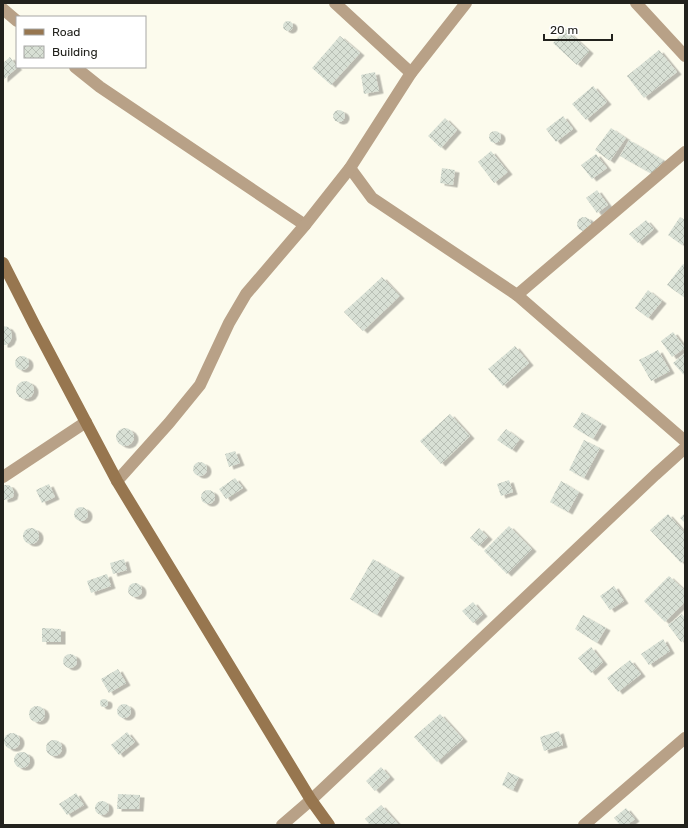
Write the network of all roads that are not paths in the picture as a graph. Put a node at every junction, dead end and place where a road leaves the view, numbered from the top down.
1 (335, 3) edge
2 (466, 3) edge
3 (636, 3) edge
4 (3, 9) edge
5 (16, 19) edge
6 (685, 56) edge
7 (76, 68) edge
8 (411, 72) junction
9 (685, 152) edge
10 (350, 168) junction
11 (305, 225) junction
12 (3, 263) edge
13 (517, 295) junction
14 (86, 422) junction
15 (685, 441) edge
16 (685, 448) edge
17 (3, 477) edge
18 (117, 481) junction
19 (685, 738) edge
20 (311, 800) junction
21 (282, 825) edge
22 (328, 825) edge
23 (584, 825) edge

1 - 8 street
2 - 8 street
3 - 6 street
4 - 5 street
7 - 11 street
8 - 10 street
9 - 13 street
10 - 11 street
10 - 13 street
11 - 18 street
12 - 14 street
13 - 15 street
14 - 17 street
14 - 18 street
16 - 20 street
18 - 20 street
19 - 23 street
20 - 21 street
20 - 22 street

